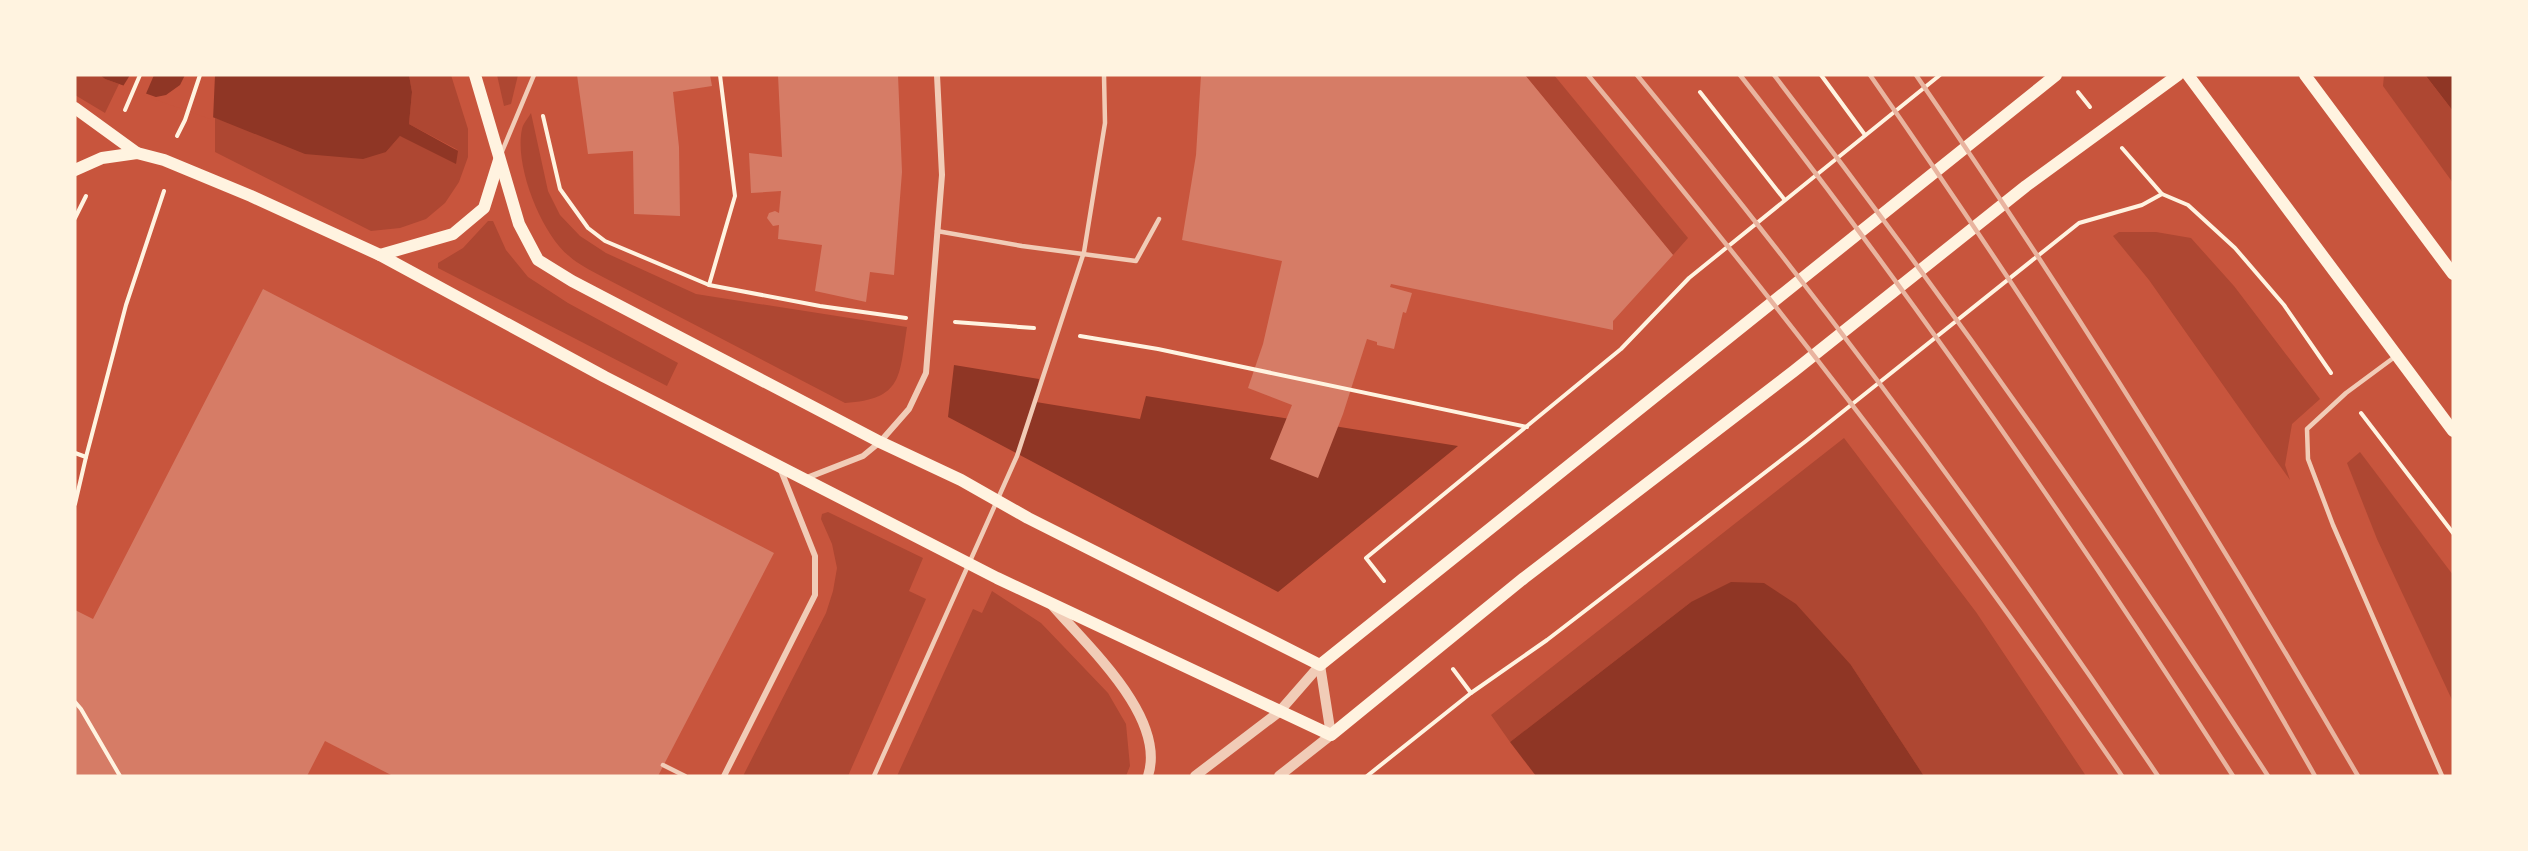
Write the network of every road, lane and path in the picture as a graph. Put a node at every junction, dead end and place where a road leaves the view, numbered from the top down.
1 (140, 75) edge
2 (200, 75) edge
3 (475, 75) edge
4 (720, 75) edge
5 (937, 75) edge
6 (1104, 75) edge
7 (1821, 75) edge
8 (1940, 75) edge
9 (2056, 75) edge
10 (2178, 75) edge
11 (2188, 75) edge
12 (2305, 75) edge
13 (534, 76) edge
14 (2071, 84) dead end
15 (1700, 92) dead end
16 (128, 103) dead end
17 (75, 108) edge
18 (185, 120) dead end
19 (2105, 127) junction
20 (1865, 135) junction
21 (136, 153) junction
22 (164, 160) junction
23 (499, 160) junction
24 (75, 170) edge
25 (1784, 199) junction
26 (1159, 219) dead end
27 (937, 231) junction
28 (380, 255) junction
29 (2453, 274) edge
30 (709, 285) junction
31 (931, 321) junction
32 (1037, 329) dead end
33 (1070, 334) dead end
34 (2396, 356) junction
35 (2346, 393) junction
36 (2453, 431) edge
37 (880, 442) junction
38 (75, 453) edge
39 (86, 457) junction
40 (779, 467) junction
41 (803, 479) junction
42 (75, 504) edge
43 (2453, 533) edge
44 (1050, 603) junction
45 (1320, 665) junction
46 (1471, 693) dead end
47 (75, 702) edge
48 (1278, 711) junction
49 (1331, 735) junction
50 (663, 765) dead end
51 (120, 776) edge
52 (685, 776) edge
53 (724, 776) edge
54 (874, 776) edge
55 (1148, 776) edge
56 (1195, 776) edge
57 (1278, 776) edge
58 (1367, 776) edge
59 (2442, 776) edge

1 - 16 path
2 - 18 path
3 - 23 main road
4 - 30 path
5 - 27 street
6 - 54 lane
7 - 20 path
8 - 20 path
9 - 45 main road
10 - 19 main road
11 - 34 main road
12 - 29 main road
13 - 23 lane
13 - 30 path
14 - 19 path
15 - 25 path
17 - 21 main road
19 - 35 path
19 - 49 main road
20 - 25 path
21 - 22 main road
21 - 24 main road
22 - 28 main road
22 - 39 path
23 - 28 main road
23 - 37 main road
25 - 33 path
26 - 27 lane
27 - 31 street
28 - 40 main road
30 - 31 path
31 - 32 path
31 - 37 street
34 - 35 lane
34 - 36 main road
35 - 43 path
35 - 59 lane
37 - 41 street
37 - 45 main road
38 - 39 path
39 - 42 path
40 - 41 main road
40 - 53 street
41 - 44 main road
44 - 48 main road
44 - 55 street
45 - 48 street
45 - 49 street
46 - 58 path
47 - 51 path
48 - 49 main road
48 - 56 street
49 - 57 street
50 - 52 lane

